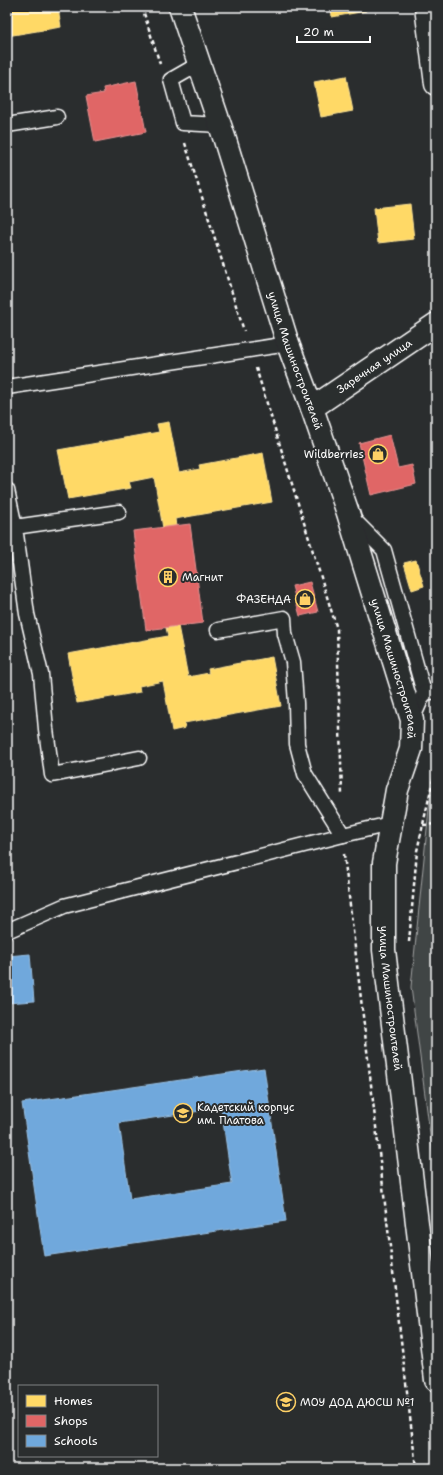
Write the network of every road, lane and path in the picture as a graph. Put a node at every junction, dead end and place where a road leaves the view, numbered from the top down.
1 (142, 7) edge
2 (180, 7) edge
3 (426, 7) edge
4 (199, 64) junction
5 (161, 68) dead end
6 (436, 84) edge
7 (57, 117) dead end
8 (7, 125) edge
9 (220, 125) junction
10 (183, 137) dead end
11 (436, 324) edge
12 (288, 344) junction
13 (250, 350) junction
14 (7, 387) edge
15 (312, 408) junction
16 (7, 490) edge
17 (119, 512) dead end
18 (348, 513) junction
19 (15, 527) junction
20 (7, 539) edge
21 (218, 630) dead end
22 (430, 692) edge
23 (412, 720) junction
24 (139, 758) dead end
25 (436, 767) edge
26 (390, 824) junction
27 (436, 824) edge
28 (343, 834) junction
29 (7, 931) edge
30 (436, 1380) edge
31 (416, 1468) edge

1 - 5 path
2 - 4 street, улица Машиностроителей
3 - 6 street
4 - 9 street, улица Машиностроителей
4 - 9 lane
7 - 8 lane
9 - 12 street, улица Машиностроителей
10 - 13 path
11 - 15 street, Заречная улица
12 - 13 lane
12 - 15 street, улица Машиностроителей
13 - 14 lane
13 - 28 path
15 - 18 street, улица Машиностроителей
16 - 19 lane
17 - 19 lane
18 - 22 lane
18 - 23 street, улица Машиностроителей
19 - 20 lane
19 - 24 lane
21 - 28 lane
22 - 23 lane
23 - 26 street, улица Машиностроителей
25 - 27 path
26 - 28 lane
26 - 30 street, улица Машиностроителей
28 - 29 lane
28 - 31 path

